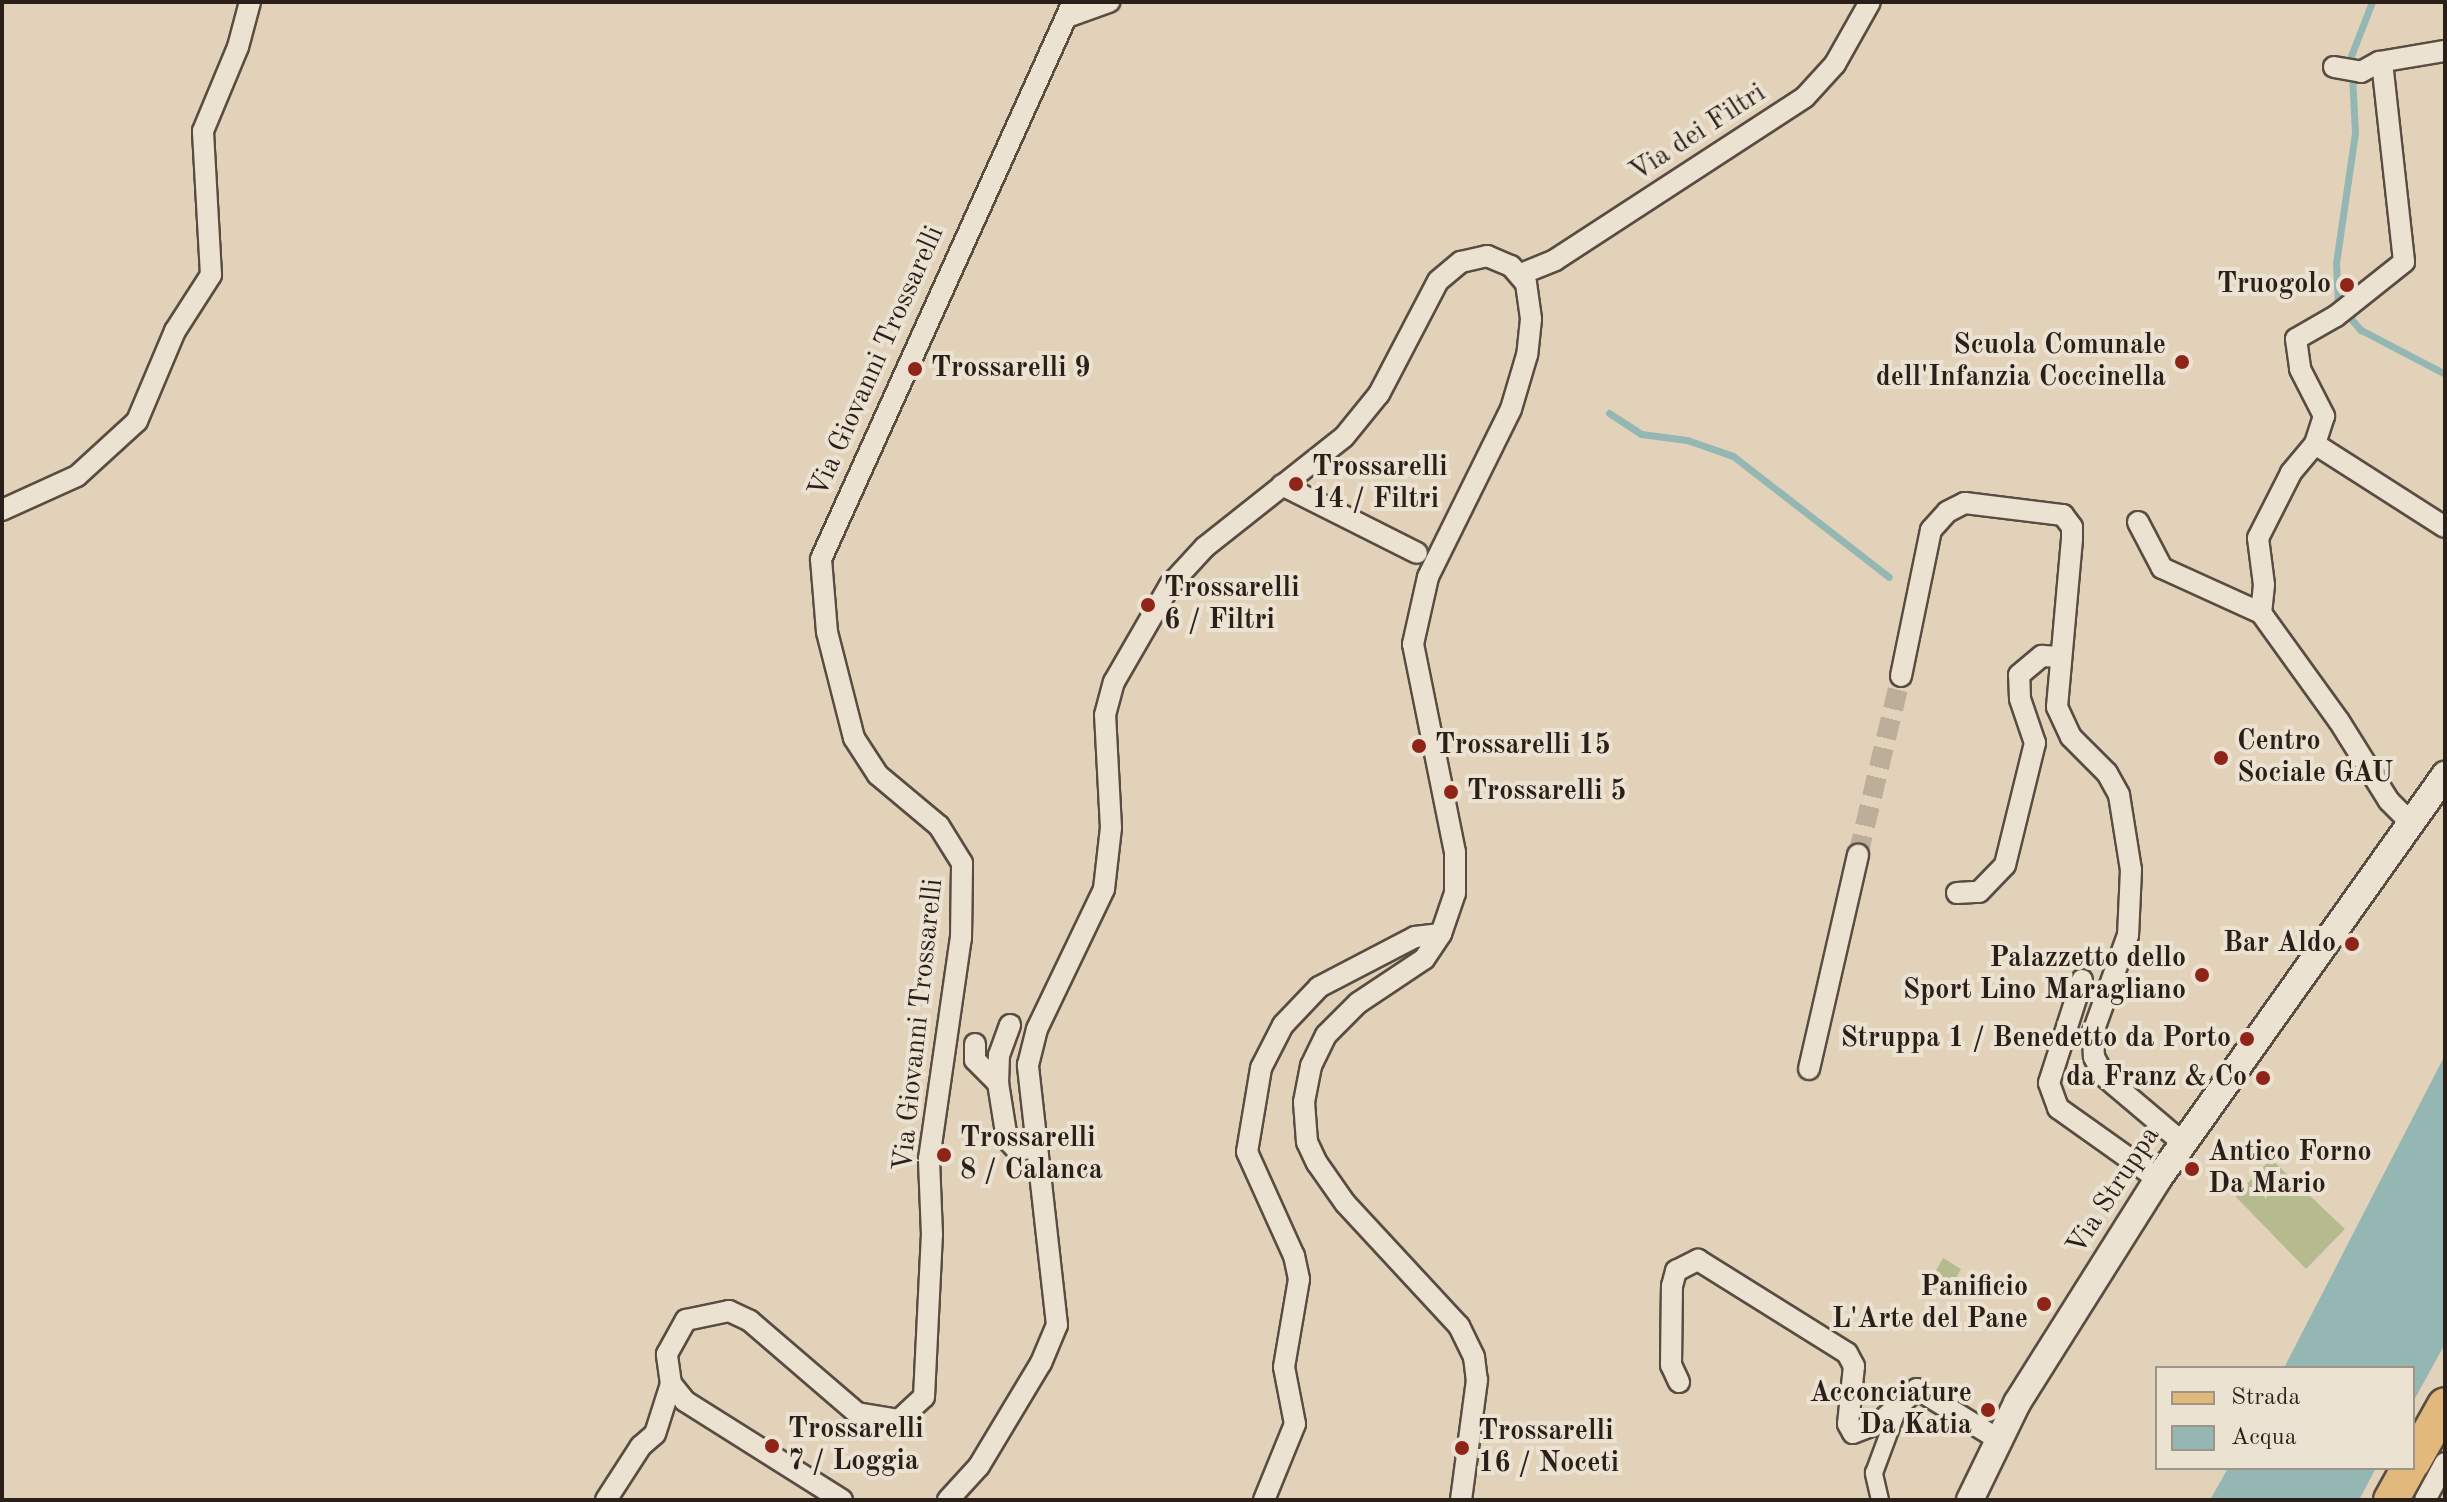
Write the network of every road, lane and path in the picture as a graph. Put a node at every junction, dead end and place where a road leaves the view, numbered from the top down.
1 (250, 2) edge
2 (1109, 2) edge
3 (1870, 2) edge
4 (1070, 9) edge
5 (2445, 51) edge
6 (2382, 62) junction
7 (2334, 67) dead end
8 (1521, 274) junction
9 (2315, 444) junction
10 (1282, 485) junction
11 (2, 510) edge
12 (2138, 522) dead end
13 (2445, 527) edge
14 (1417, 553) dead end
15 (2261, 613) junction
16 (2061, 657) junction
17 (1901, 676) tunnel mouth
18 (2445, 775) edge
19 (2411, 823) junction
20 (1858, 855) tunnel mouth
21 (1957, 893) dead end
22 (1441, 934) junction
23 (2082, 980) dead end
24 (1010, 1025) dead end
25 (975, 1044) dead end
26 (1809, 1069) dead end
27 (998, 1083) junction
28 (2183, 1143) junction
29 (1035, 1147) junction
30 (2158, 1179) junction
31 (1679, 1382) dead end
32 (671, 1384) junction
33 (1917, 1389) junction
34 (2445, 1405) edge
35 (1998, 1439) junction
36 (2415, 1458) edge
37 (2445, 1463) edge
38 (2408, 1470) edge
39 (606, 1500) edge
40 (842, 1500) edge
41 (948, 1500) edge
42 (1264, 1500) edge
43 (1461, 1500) edge
44 (1880, 1500) edge
45 (1970, 1500) edge
46 (2391, 1500) edge
47 (2425, 1500) edge

1 - 11 street
2 - 4 street
3 - 8 street, Via dei Filtri
4 - 32 street, Via Giovanni Trossarelli
5 - 6 street
6 - 7 street
6 - 9 street
8 - 10 street
8 - 22 street
9 - 13 street
9 - 15 street
10 - 14 street
10 - 29 street
12 - 15 street
15 - 19 street
16 - 17 street
16 - 21 street
16 - 28 street
18 - 19 street, Via Struppa
19 - 28 street, Via Struppa
20 - 26 street
22 - 42 street
22 - 43 street
23 - 30 street
24 - 27 street
25 - 27 street
27 - 29 street
28 - 30 street, Via Struppa
29 - 41 street
30 - 35 street, Via Struppa
31 - 33 street
32 - 39 street, Via Giovanni Trossarelli
32 - 40 street
33 - 35 street
33 - 44 street
34 - 36 main road
35 - 45 street, Via Struppa
37 - 47 street
38 - 46 main road

